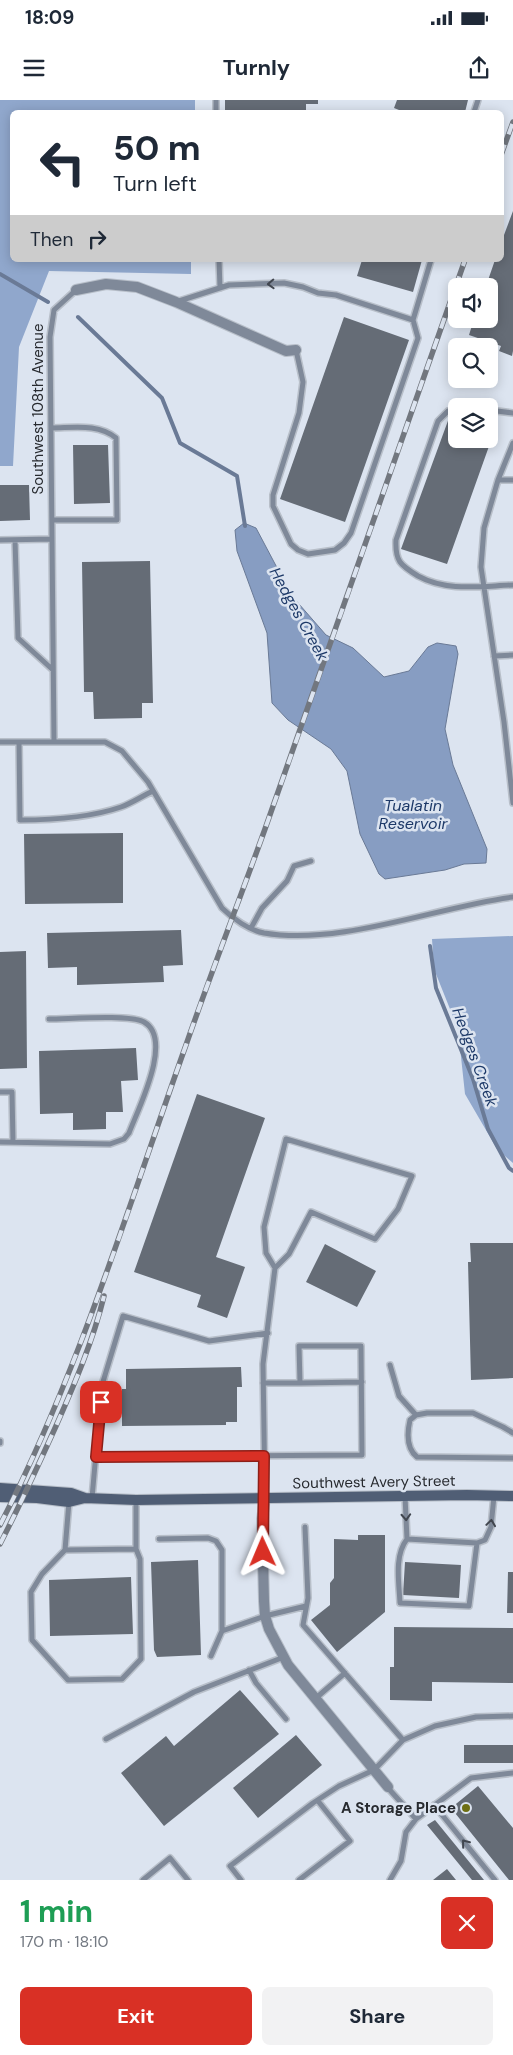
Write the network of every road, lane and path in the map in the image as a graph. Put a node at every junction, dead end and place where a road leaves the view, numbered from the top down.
1 (219, 262) edge
2 (430, 262) edge
3 (220, 288) junction
4 (76, 290) joint
5 (176, 302) junction
6 (413, 320) junction
7 (296, 350) joint
8 (448, 411) edge
9 (498, 411) edge
10 (513, 413) edge
11 (51, 428) junction
12 (513, 443) edge
13 (498, 480) junction
14 (513, 480) edge
15 (52, 520) junction
16 (52, 539) junction
17 (0, 540) edge
18 (15, 540) junction
19 (513, 584) edge
20 (484, 586) junction
21 (513, 655) edge
22 (494, 656) junction
23 (53, 670) junction
24 (54, 741) junction
25 (0, 742) edge
26 (19, 742) junction
27 (511, 759) edge
28 (153, 791) junction
29 (513, 803) edge
30 (311, 861) dead end
31 (513, 897) edge
32 (251, 928) junction
33 (49, 1020) dead end
34 (0, 1092) edge
35 (0, 1142) edge
36 (13, 1142) junction
37 (275, 1268) junction
38 (268, 1333) junction
39 (390, 1365) dead end
40 (362, 1382) junction
41 (300, 1383) junction
42 (263, 1384) junction
43 (416, 1415) junction
44 (513, 1433) edge
45 (264, 1456) junction
46 (96, 1457) junction
47 (513, 1458) edge
48 (0, 1488) edge
49 (405, 1496) junction
50 (494, 1496) junction
51 (513, 1496) edge
52 (0, 1498) edge
53 (265, 1498) junction
54 (88, 1499) junction
55 (136, 1500) junction
56 (69, 1502) junction
57 (305, 1528) dead end
58 (407, 1538) junction
59 (159, 1539) dead end
60 (478, 1542) junction
61 (136, 1549) junction
62 (65, 1550) junction
63 (306, 1606) junction
64 (265, 1616) junction
65 (222, 1631) junction
66 (211, 1656) dead end
67 (284, 1657) junction
68 (249, 1670) junction
69 (345, 1674) junction
70 (316, 1698) junction
71 (513, 1716) edge
72 (286, 1719) dead end
73 (106, 1739) dead end
74 (403, 1740) junction
75 (374, 1770) junction
76 (513, 1773) edge
77 (388, 1787) joint
78 (318, 1801) junction
79 (434, 1805) junction
80 (416, 1819) junction
81 (142, 1880) edge
82 (188, 1880) edge
83 (241, 1880) edge
84 (299, 1880) edge
85 (390, 1880) edge
86 (495, 1880) edge

1 - 3 lane
2 - 6 lane
3 - 5 lane
6 -> 3 lane
4 - 5 street, Southwest 108th Avenue
4 - 11 lane, Southwest 108th Avenue
5 - 7 street, Southwest 108th Avenue
6 - 7 lane
8 - 20 lane
9 - 10 lane
11 - 15 lane, Southwest 108th Avenue
11 - 15 lane
12 - 13 lane
13 - 14 lane
13 - 20 lane
15 - 16 lane, Southwest 108th Avenue
16 - 18 lane
16 - 23 lane, Southwest 108th Avenue
17 - 18 lane
18 - 23 lane
19 - 20 lane
20 - 22 lane
21 - 22 lane
22 - 27 lane
23 - 24 lane, Southwest 108th Avenue
24 - 26 lane
24 - 28 lane
25 - 26 lane
26 - 28 lane
27 - 29 lane
28 - 32 lane
30 - 32 lane
31 - 32 lane
33 - 36 lane
34 - 36 lane
35 - 36 lane
37 - 37 lane
37 - 38 lane
38 - 42 lane
38 - 46 lane
39 - 43 lane
40 - 41 lane
40 - 41 lane
40 - 45 lane
41 - 42 lane
42 - 45 lane
43 - 44 lane
43 - 47 lane
45 - 46 lane
45 - 53 lane
46 - 54 lane
48 - 54 main road, Southwest Avery Street
49 - 50 main road, Southwest Avery Street
49 - 53 main road, Southwest Avery Street
49 -> 58 lane
50 - 51 main road, Southwest Avery Street
60 -> 50 lane
52 - 56 main road, Southwest Avery Street
53 - 55 main road, Southwest Avery Street
53 - 64 street
54 - 55 main road, Southwest Avery Street
54 - 56 main road, Southwest Avery Street
55 - 61 lane
56 - 62 lane
57 - 63 lane
58 - 60 lane
58 - 60 lane
59 - 65 lane
61 - 62 lane
61 - 62 lane
63 - 64 lane
63 - 69 lane
64 - 65 lane
64 - 67 street
65 - 66 lane
67 - 68 lane
67 - 70 street
68 - 72 lane
68 - 73 lane
69 - 70 lane
69 - 74 lane
70 - 75 street
71 - 74 lane
74 - 75 lane
75 - 77 street
75 - 78 lane
76 - 79 lane
77 - 80 lane
78 - 83 lane
78 - 84 lane
79 - 80 lane
86 -> 79 lane
80 - 85 lane
81 - 82 lane

